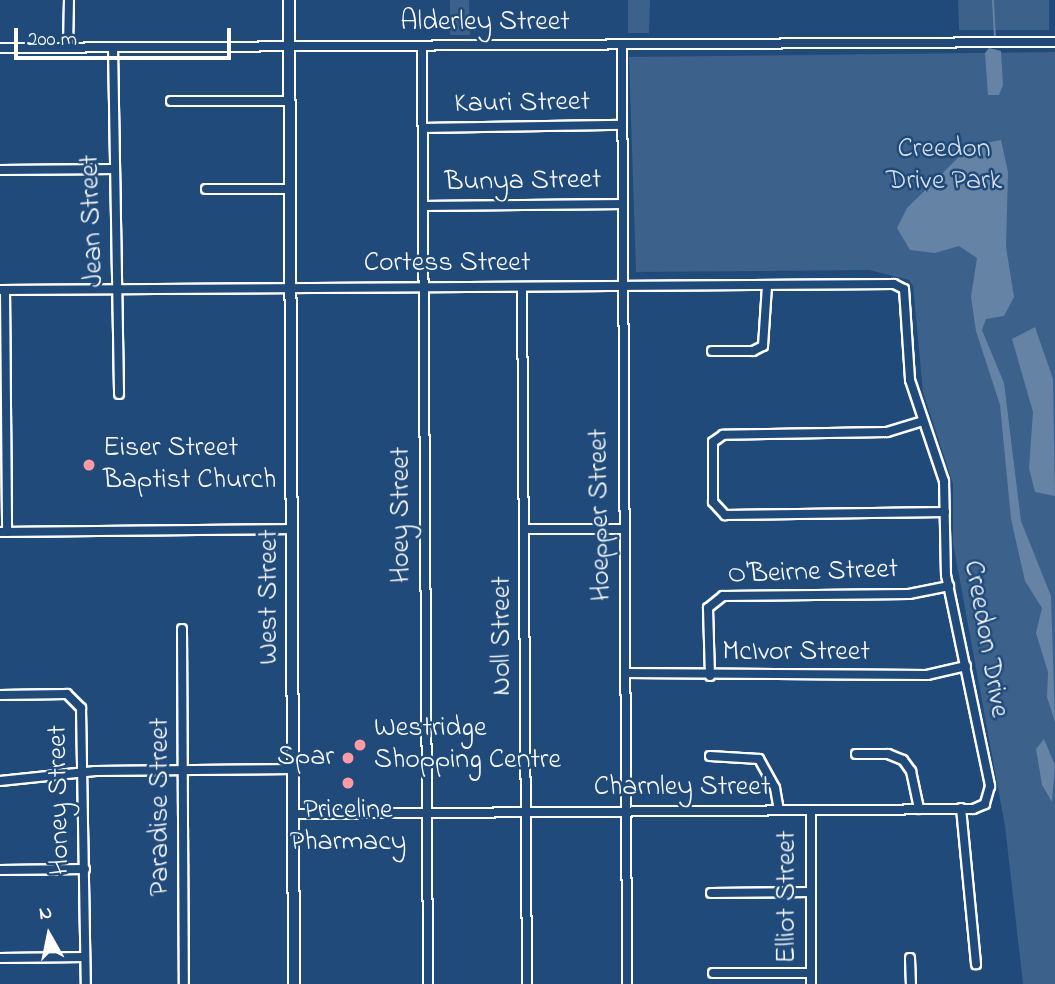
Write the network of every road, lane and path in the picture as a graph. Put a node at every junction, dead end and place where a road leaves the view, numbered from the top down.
1 (69, 0) edge
2 (289, 0) edge
3 (1055, 42) edge
4 (622, 45) junction
5 (422, 46) junction
6 (0, 47) edge
7 (68, 47) junction
8 (113, 47) junction
9 (289, 47) junction
10 (171, 101) dead end
11 (289, 101) junction
12 (621, 125) junction
13 (424, 128) junction
14 (114, 169) junction
15 (0, 170) edge
16 (205, 189) dead end
17 (290, 189) junction
18 (621, 204) junction
19 (425, 206) junction
20 (894, 284) joint
21 (767, 285) junction
22 (621, 286) junction
23 (291, 287) junction
24 (423, 287) junction
25 (522, 287) junction
26 (116, 289) junction
27 (3, 290) edge
28 (712, 351) dead end
29 (119, 394) dead end
30 (923, 421) junction
31 (945, 512) junction
32 (624, 528) junction
33 (293, 529) junction
34 (526, 529) junction
35 (3, 532) edge
36 (949, 586) junction
37 (182, 629) dead end
38 (966, 666) junction
39 (625, 673) junction
40 (710, 676) junction
41 (0, 695) edge
42 (856, 754) dead end
43 (710, 756) dead end
44 (294, 769) junction
45 (183, 770) junction
46 (83, 772) junction
47 (0, 782) edge
48 (985, 804) joint
49 (961, 808) junction
50 (919, 809) junction
51 (626, 810) junction
52 (779, 810) junction
53 (811, 810) junction
54 (526, 812) junction
55 (426, 813) junction
56 (295, 814) junction
57 (85, 869) junction
58 (0, 870) edge
59 (811, 892) junction
60 (712, 893) dead end
61 (85, 957) junction
62 (0, 958) edge
63 (911, 958) dead end
64 (976, 964) dead end
65 (713, 973) dead end
66 (811, 973) junction
67 (86, 984) edge
68 (184, 984) edge
69 (295, 984) edge
70 (428, 984) edge
71 (527, 984) edge
72 (627, 984) edge
73 (811, 984) edge
74 (911, 984) edge

1 - 7 street
2 - 9 main road, West Street
3 - 4 street, Alderley Street
4 - 5 street, Alderley Street
4 - 12 street, Hoepper Street
5 - 9 street, Alderley Street
5 - 13 street, Hoey Street
6 - 7 street, Alderley Street
7 - 8 street, Alderley Street
8 - 9 street, Alderley Street
8 - 14 street, Jean Street
9 - 11 main road, West Street
10 - 11 street
11 - 17 main road, West Street
12 - 13 street, Kauri Street
12 - 18 street, Hoepper Street
13 - 19 street, Hoey Street
14 - 15 street
14 - 26 street, Jean Street
16 - 17 street
17 - 23 main road, West Street
18 - 19 street, Bunya Street
18 - 22 street, Hoepper Street
19 - 24 street, Hoey Street
20 - 21 street, Cortess Street
20 - 30 street, Creedon Drive
21 - 22 street, Cortess Street
21 - 28 street
22 - 25 street, Cortess Street
22 - 32 street, Hoepper Street
23 - 24 street, Cortess Street
23 - 26 street, Cortess Street
23 - 33 main road, West Street
24 - 25 street, Cortess Street
24 - 55 street, Hoey Street
25 - 34 street, Noll Street
26 - 27 street, Cortess Street
26 - 29 street, Jean Street
27 - 35 street
30 - 31 street, Creedon Drive
30 - 31 street
31 - 36 street, Creedon Drive
32 - 34 street
32 - 39 street, Hoepper Street
33 - 35 street
33 - 44 main road, West Street
34 - 54 street, Noll Street
36 - 38 street, Creedon Drive
36 - 40 street, O'Beirne Street
37 - 45 street, Paradise Street
38 - 40 street, McIvor Street
38 - 48 street, Creedon Drive
39 - 40 street, McIvor Street
39 - 51 street, Hoepper Street
41 - 46 street, Honey Street
42 - 50 street
43 - 52 street
44 - 45 street
44 - 56 main road, West Street
45 - 46 street
45 - 68 street, Paradise Street
46 - 47 street
46 - 57 street, Honey Street
48 - 49 street, Charnley Street
49 - 50 street, Charnley Street
49 - 64 street
50 - 53 street, Charnley Street
51 - 52 street, Charnley Street
51 - 54 street, Charnley Street
51 - 72 street, Hoepper Street
52 - 53 street, Charnley Street
53 - 59 street, Elliot Street
54 - 55 street, Charnley Street
54 - 71 street, Noll Street
55 - 56 street, Charnley Street
55 - 70 street, Hoey Street
56 - 69 main road, West Street
57 - 58 street
57 - 61 street, Honey Street
59 - 60 street
59 - 66 street, Elliot Street
61 - 62 street
61 - 67 street, Honey Street
63 - 74 street
65 - 66 street
66 - 73 street, Elliot Street

